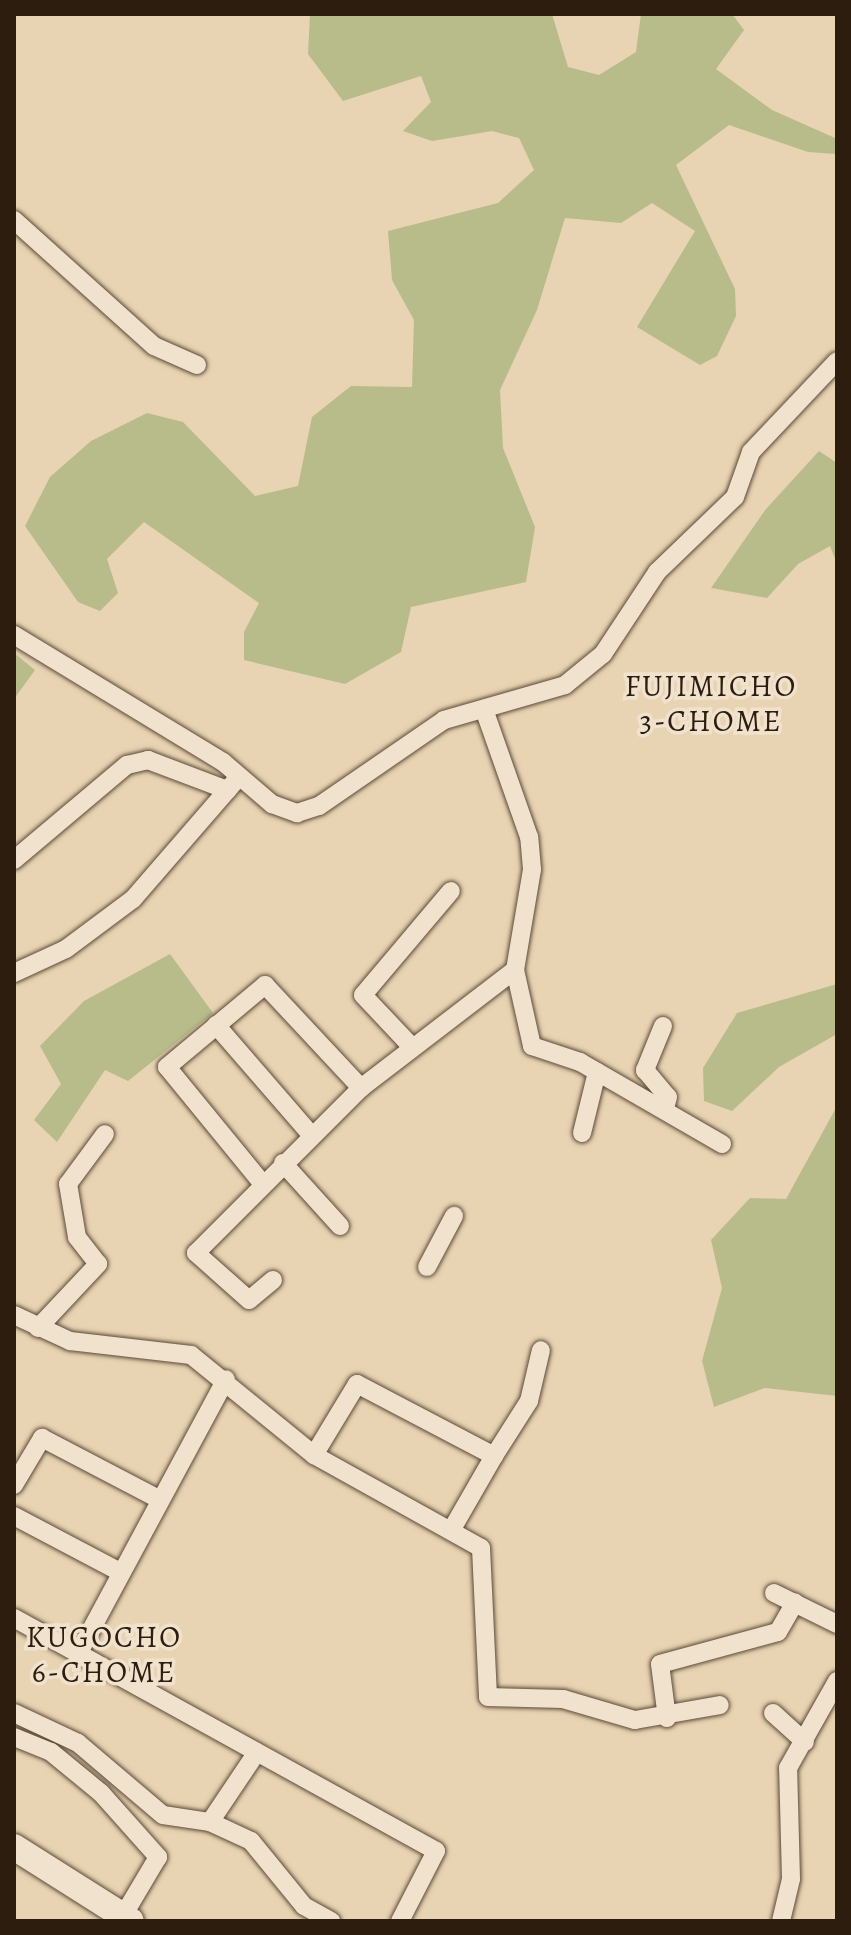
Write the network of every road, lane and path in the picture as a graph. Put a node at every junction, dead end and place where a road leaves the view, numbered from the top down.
1 (14, 220) edge
2 (837, 361) edge
3 (197, 365) dead end
4 (14, 635) edge
5 (484, 709) junction
6 (232, 785) junction
7 (14, 860) edge
8 (451, 891) dead end
9 (515, 970) junction
10 (14, 973) edge
11 (216, 1025) junction
12 (663, 1026) dead end
13 (411, 1046) junction
14 (597, 1072) junction
15 (361, 1088) junction
16 (665, 1108) junction
17 (582, 1133) dead end
18 (105, 1134) dead end
19 (312, 1136) junction
20 (722, 1144) dead end
21 (283, 1163) junction
22 (262, 1183) junction
23 (454, 1216) dead end
24 (340, 1226) dead end
25 (427, 1267) dead end
26 (273, 1280) dead end
27 (14, 1301) edge
28 (14, 1315) edge
29 (38, 1328) junction
30 (541, 1350) dead end
31 (226, 1379) junction
32 (314, 1455) junction
33 (494, 1456) junction
34 (14, 1485) edge
35 (157, 1498) junction
36 (14, 1516) edge
37 (452, 1529) junction
38 (120, 1572) junction
39 (774, 1593) dead end
40 (795, 1603) junction
41 (14, 1618) edge
42 (837, 1624) edge
43 (78, 1654) junction
44 (837, 1681) edge
45 (720, 1705) dead end
46 (14, 1713) edge
47 (773, 1713) dead end
48 (667, 1718) junction
49 (14, 1737) edge
50 (805, 1742) junction
51 (257, 1752) junction
52 (210, 1822) junction
53 (14, 1847) edge
54 (125, 1919) edge
55 (331, 1921) edge
56 (400, 1921) edge
57 (781, 1921) edge

1 - 3 street
2 - 5 street
4 - 6 street
5 - 6 street
5 - 9 street
6 - 7 street
6 - 10 street
8 - 13 street
9 - 13 street
9 - 14 street
11 - 15 street
11 - 19 street
11 - 22 street
12 - 16 street
13 - 15 street
14 - 16 street
14 - 17 street
15 - 19 street
16 - 20 street
18 - 29 street
19 - 21 street
21 - 22 street
21 - 24 street
22 - 26 street
23 - 25 street
27 - 29 street
28 - 29 street
29 - 31 street
30 - 33 street
31 - 32 street
31 - 35 street
32 - 33 street
32 - 37 street
33 - 37 street
34 - 35 street
35 - 38 street
36 - 38 street
37 - 48 street
38 - 43 street
39 - 40 street
40 - 42 street
40 - 48 street
41 - 43 street
43 - 51 street
44 - 50 street
45 - 48 street
46 - 52 street
47 - 50 street
49 - 54 street
50 - 57 street
51 - 52 street
51 - 56 street
52 - 55 street
53 - 54 street

